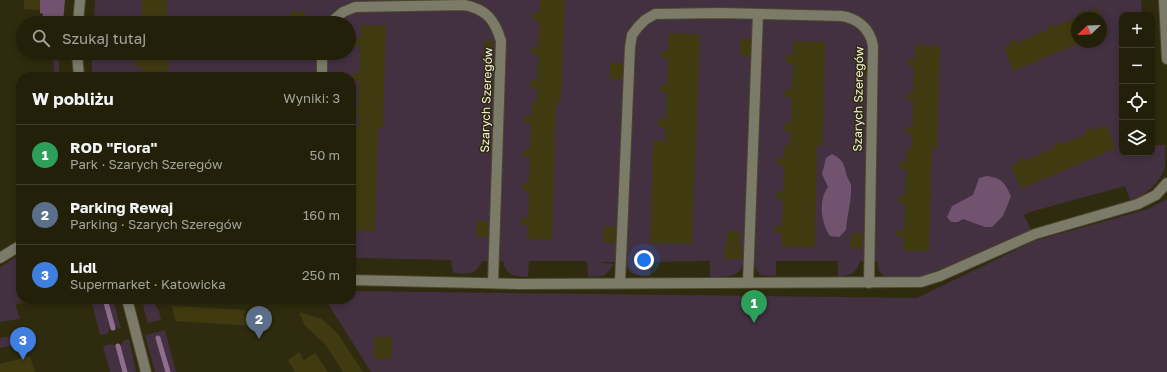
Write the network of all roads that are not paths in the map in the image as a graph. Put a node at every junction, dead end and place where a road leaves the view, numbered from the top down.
1 (80, 0) edge
2 (1165, 6) edge
3 (758, 14) junction
4 (79, 16) edge
5 (338, 16) edge
6 (1167, 58) edge
7 (77, 60) edge
8 (322, 60) edge
9 (78, 72) edge
10 (322, 72) edge
11 (1167, 183) edge
12 (16, 249) edge
13 (0, 258) edge
14 (356, 280) edge
15 (620, 282) junction
16 (748, 282) junction
17 (493, 283) junction
18 (868, 283) junction
19 (128, 304) edge
20 (146, 372) edge

1 - 4 street
2 - 6 street
3 - 15 street, Szarych Szeregów
3 - 16 street
3 - 18 street, Szarych Szeregów
5 - 17 street, Szarych Szeregów
7 - 9 street
8 - 10 street
11 - 18 street
12 - 13 street
14 - 17 street
15 - 16 street
15 - 17 street
16 - 18 street
19 - 20 street

